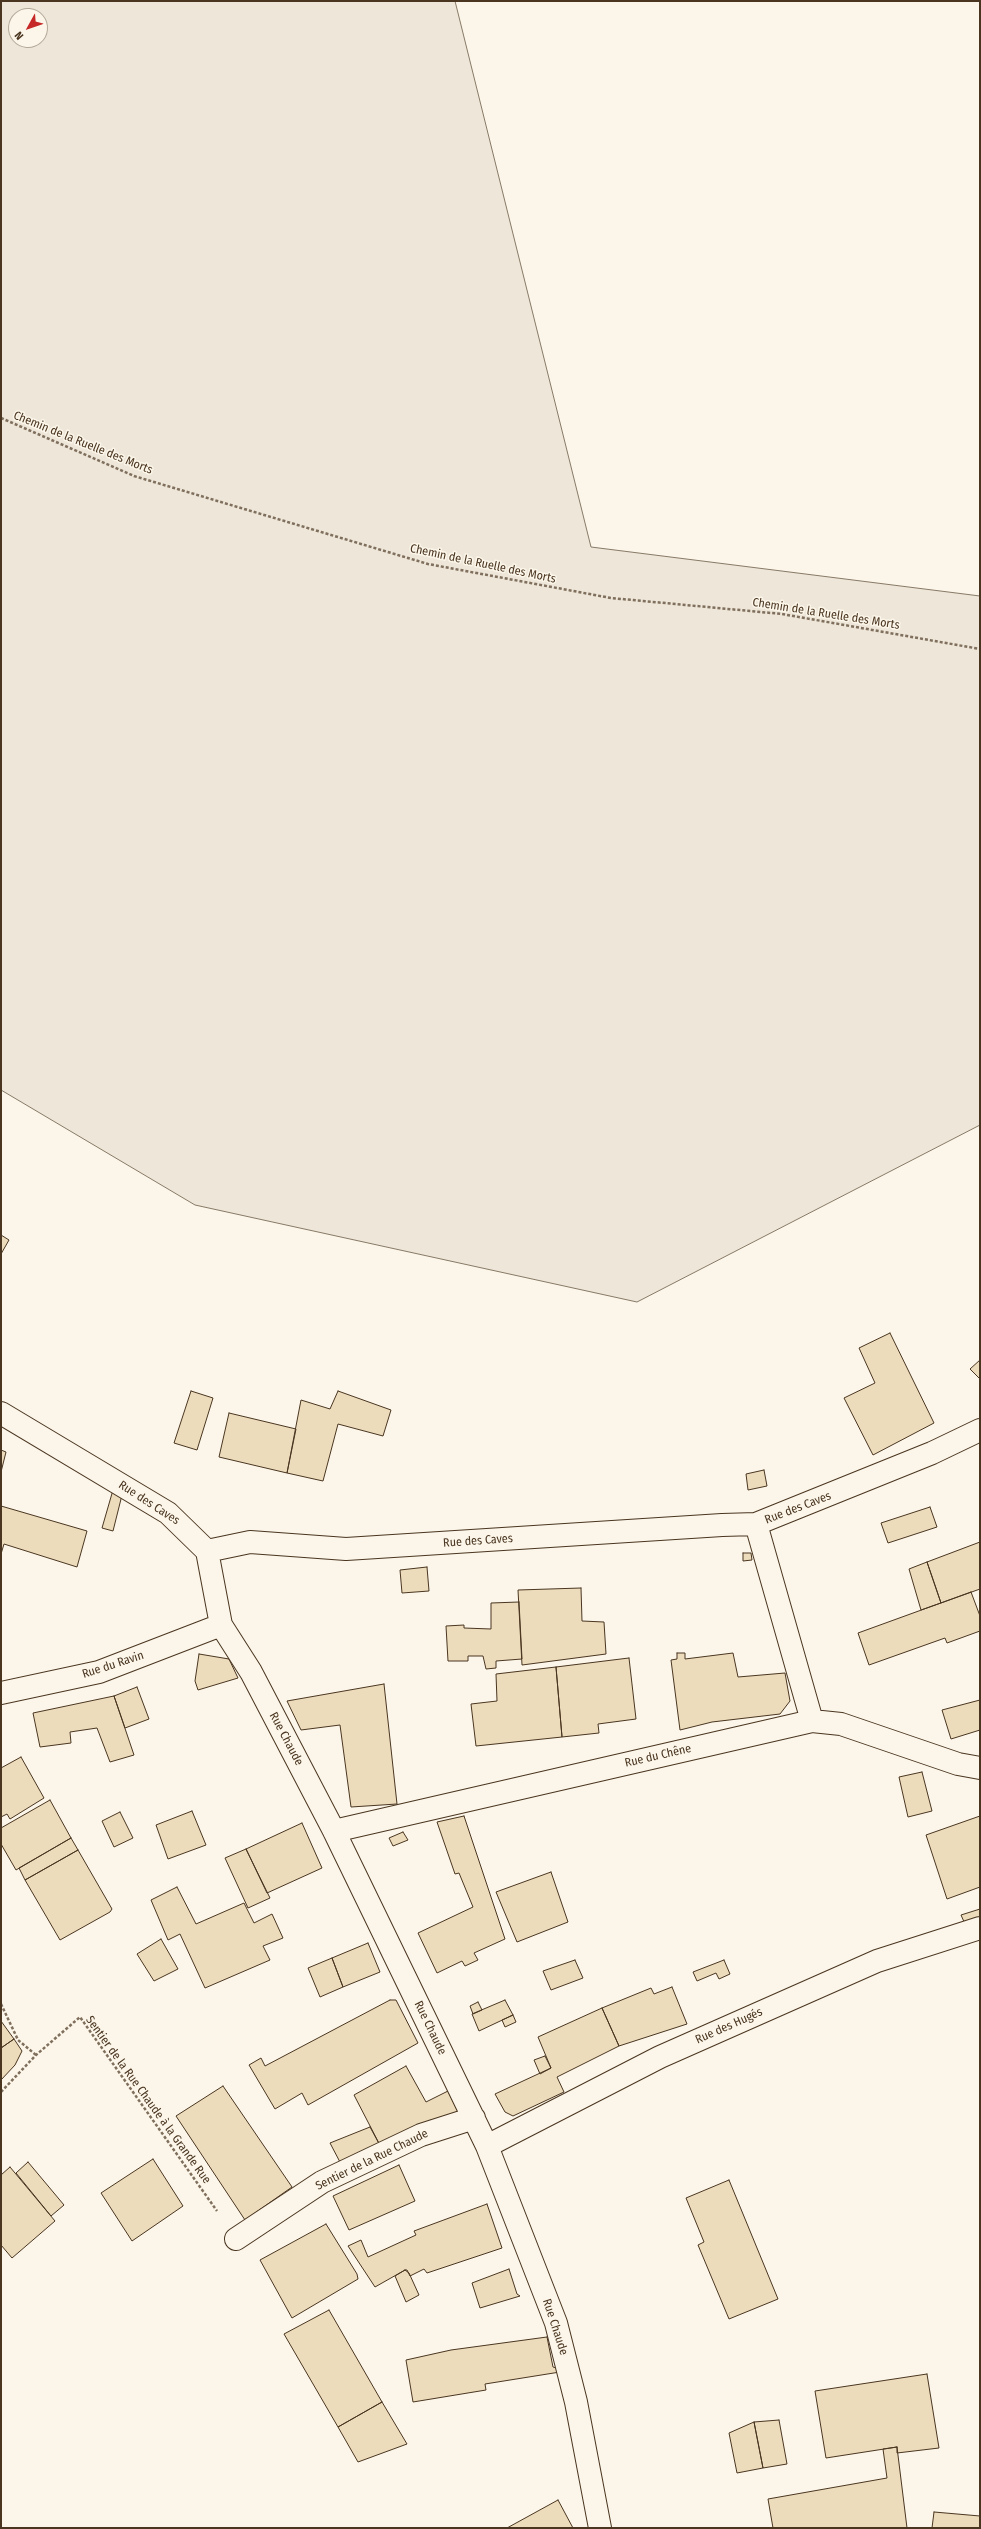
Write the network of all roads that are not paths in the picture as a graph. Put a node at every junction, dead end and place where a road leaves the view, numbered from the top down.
1 (1, 1412) edge
2 (980, 1430) edge
3 (756, 1524) junction
4 (207, 1551) junction
5 (221, 1625) junction
6 (1, 1693) edge
7 (812, 1721) junction
8 (980, 1768) edge
9 (334, 1830) junction
10 (980, 1928) edge
11 (474, 2118) junction
12 (487, 2146) junction
13 (236, 2239) road end
14 (600, 2528) edge

1 - 4 street, Rue des Caves
2 - 3 street, Rue des Caves
3 - 4 street, Rue des Caves
3 - 7 street
4 - 5 street, Rue Chaude
5 - 6 street, Rue du Ravin
5 - 9 street, Rue Chaude
7 - 8 street, Rue du Chêne
7 - 9 street, Rue du Chêne
9 - 11 street, Rue Chaude
10 - 12 street, Rue des Hugés
11 - 12 street, Rue Chaude
11 - 13 street, Sentier de la Rue Chaude
12 - 14 street, Rue Chaude

